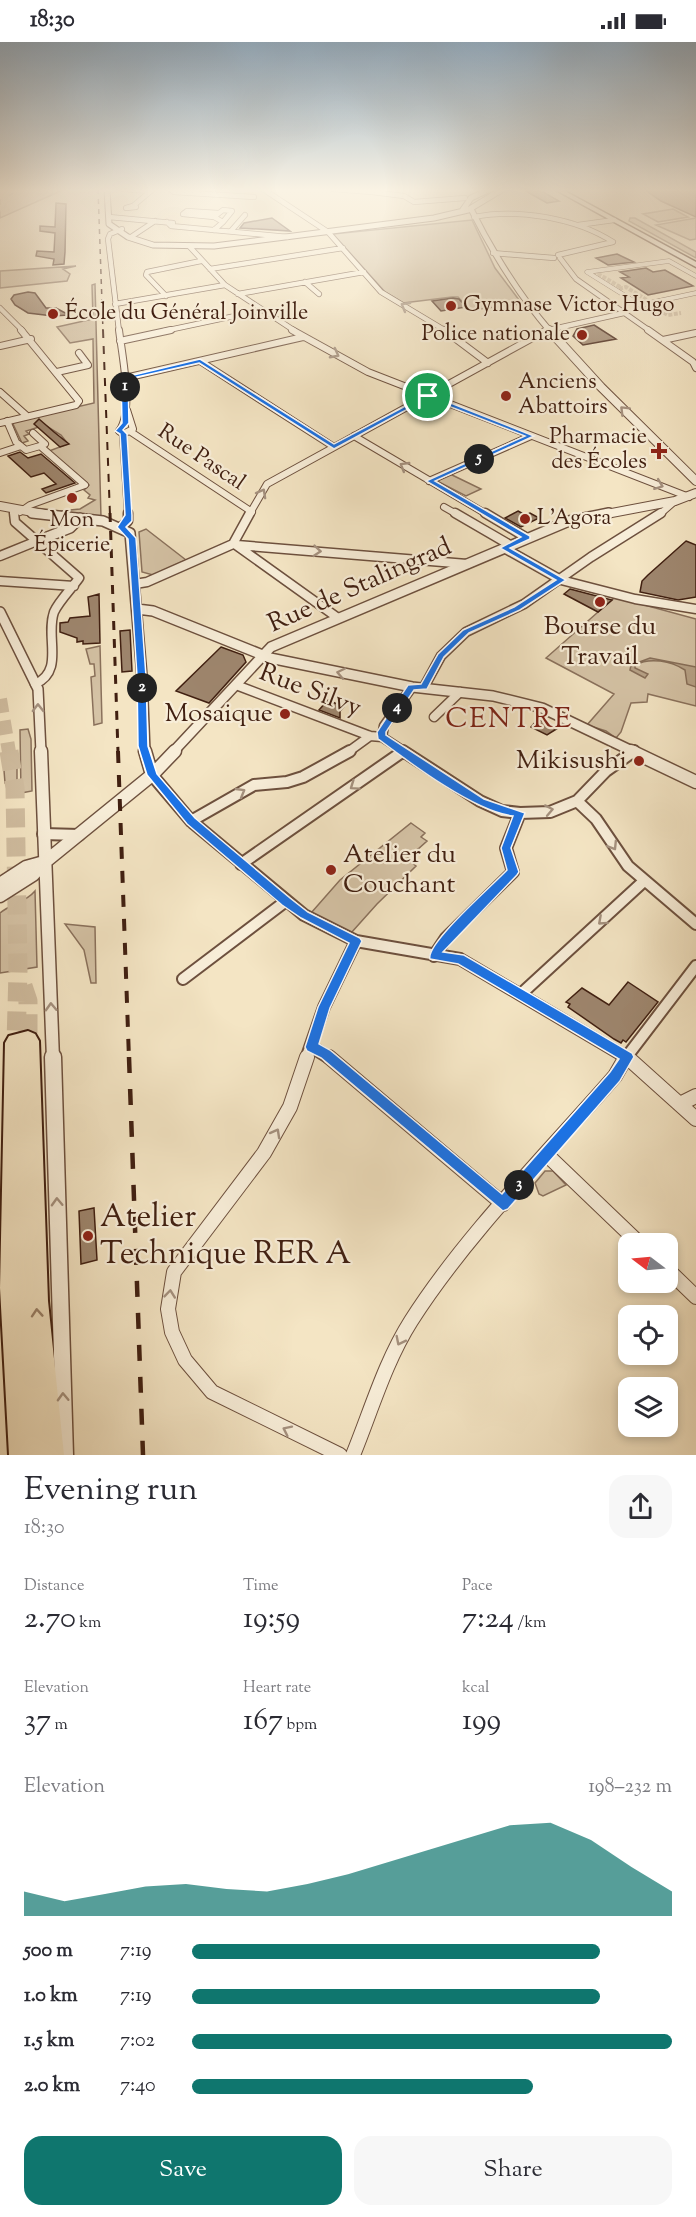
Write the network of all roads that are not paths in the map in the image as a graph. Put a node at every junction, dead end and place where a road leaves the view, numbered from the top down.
1 (110, 255) edge
2 (195, 255) edge
3 (298, 255) edge
4 (348, 255) edge
5 (494, 255) edge
6 (516, 255) edge
7 (564, 255) edge
8 (681, 255) edge
9 (681, 255) edge
10 (556, 257) junction
11 (201, 261) junction
12 (696, 263) edge
13 (210, 269) junction
14 (364, 272) junction
15 (696, 276) edge
16 (305, 282) junction
17 (225, 285) junction
18 (696, 293) edge
19 (238, 294) junction
20 (319, 294) dead end
21 (166, 296) junction
22 (115, 304) junction
23 (0, 308) edge
24 (263, 310) junction
25 (624, 314) junction
26 (10, 319) junction
27 (0, 321) edge
28 (547, 330) junction
29 (696, 333) edge
30 (303, 337) junction
31 (31, 339) junction
32 (663, 340) junction
33 (120, 341) junction
34 (0, 346) edge
35 (79, 354) dead end
36 (200, 361) junction
37 (488, 363) junction
38 (696, 367) edge
39 (57, 372) junction
40 (124, 378) junction
41 (0, 392) edge
42 (428, 396) junction
43 (27, 416) junction
44 (4, 422) edge
45 (127, 430) junction
46 (33, 433) dead end
47 (354, 436) junction
48 (531, 436) junction
49 (21, 446) junction
50 (40, 446) junction
51 (334, 447) junction
52 (0, 453) edge
53 (429, 481) junction
54 (696, 481) edge
55 (693, 495) edge
56 (675, 501) junction
57 (0, 506) edge
58 (444, 507) dead end
59 (17, 512) junction
60 (252, 512) junction
61 (80, 518) junction
62 (121, 527) junction
63 (527, 538) junction
64 (37, 541) junction
65 (235, 545) junction
66 (507, 546) junction
67 (0, 556) edge
68 (436, 561) junction
69 (467, 564) junction
70 (452, 570) junction
71 (561, 580) junction
72 (0, 581) edge
73 (135, 584) junction
74 (74, 586) junction
75 (136, 609) junction
76 (696, 609) edge
77 (0, 612) edge
78 (338, 618) junction
79 (263, 656) junction
80 (35, 684) junction
81 (236, 685) junction
82 (412, 687) junction
83 (424, 687) junction
84 (460, 692) junction
85 (434, 717) dead end
86 (370, 736) junction
87 (382, 737) junction
88 (634, 751) junction
89 (402, 752) junction
90 (152, 775) junction
91 (696, 782) edge
92 (577, 801) junction
93 (520, 813) junction
94 (191, 821) junction
95 (43, 834) junction
96 (81, 835) junction
97 (45, 862) junction
98 (242, 864) junction
99 (644, 881) junction
100 (0, 884) edge
101 (0, 896) edge
102 (286, 901) junction
103 (696, 924) edge
104 (356, 941) junction
105 (434, 956) junction
106 (696, 966) edge
107 (183, 979) dead end
108 (521, 994) junction
109 (312, 1047) junction
110 (627, 1057) junction
111 (696, 1096) edge
112 (680, 1104) junction
113 (696, 1119) edge
114 (546, 1154) junction
115 (503, 1204) junction
116 (629, 1233) edge
117 (678, 1280) edge
118 (696, 1297) edge
119 (23, 1455) edge
120 (50, 1455) edge
121 (65, 1455) edge
122 (340, 1455) edge
123 (353, 1455) edge

1 - 22 street, Rue Pascal
2 - 11 street
3 - 13 street
4 - 14 street
5 - 28 street
6 - 10 street
7 - 10 street
8 - 12 main road
9 - 12 main road
10 - 25 street
11 - 13 street
11 - 21 street
13 - 17 street
14 - 16 street
37 -> 14 street
15 - 18 street
16 - 19 street
16 - 20 street
17 - 19 street
17 - 21 street
19 - 24 street
21 - 22 street
22 - 33 street, Rue Pascal
23 - 26 street
24 - 30 street
24 - 33 street
25 - 28 street
25 - 32 street
26 - 27 street
26 - 31 street
28 - 37 street
54 -> 28 street
29 - 32 street
30 - 36 street
30 -> 42 street
31 - 34 street
31 - 39 street
32 - 38 street
33 - 40 street, Rue Pascal
35 - 39 street
36 - 40 street
36 - 51 street
37 - 42 street
39 - 43 street
40 - 45 street, Rue Pascal
41 - 43 street
42 - 47 street
42 - 48 street
43 - 44 street
44 - 49 street
45 - 60 street, Rue Pascal
45 - 62 street
46 - 50 street
47 - 51 street
53 -> 47 street
48 - 53 street
48 -> 55 street
49 - 50 street
49 - 52 street
50 - 59 street
60 -> 51 street
53 - 63 street
55 - 56 street, Rue de Stalingrad
56 - 63 street, Rue de Stalingrad
56 - 71 street
57 - 59 street
58 - 66 street
59 - 61 street
59 - 64 street
60 - 65 street
61 - 62 street
61 - 64 street
62 - 73 street
63 - 66 street, Rue de Stalingrad
64 - 67 street
64 - 74 street
65 -> 68 street
65 - 73 street
65 - 78 street
66 - 69 street, Rue de Stalingrad
66 - 71 street
68 - 69 street
68 - 70 street
69 - 70 street, Rue de Stalingrad
70 - 78 street, Rue de Stalingrad
71 - 76 street
71 - 83 street
72 - 74 street
73 - 75 street
74 - 80 street
75 - 79 street
75 - 90 street
77 - 80 street
78 - 79 street, Rue de Stalingrad
79 - 81 street, Rue de Stalingrad
82 -> 79 street
95 -> 80 street
81 - 86 street, Rue Silvy
81 - 90 street, Rue de Stalingrad
82 - 83 street
82 - 87 street
83 - 84 street
84 - 85 street
84 - 88 street
86 - 87 street, Rue Silvy
94 -> 86 street
87 - 89 street
88 - 91 street
88 - 92 street
89 - 93 street
89 -> 98 street
90 - 94 street
90 - 96 street, Rue de Stalingrad
93 -> 92 street
92 -> 99 street
93 - 105 street
94 - 98 street
95 - 96 street
95 - 97 street
96 - 97 street, Rue de Stalingrad
97 - 100 street, Rue de Stalingrad
97 - 101 street, Rue de Stalingrad
121 -> 97 street
98 - 102 street
99 - 103 street
99 -> 108 street
102 - 104 street
102 - 107 street
104 - 105 street
104 - 109 street
105 - 108 street
106 - 110 street
108 - 110 street
109 - 115 street
122 -> 109 street
110 - 112 street
110 - 114 street
111 - 112 street
112 - 113 street
114 - 115 street
114 - 116 street
115 -> 123 street
117 - 118 street
120 -> 119 highway

